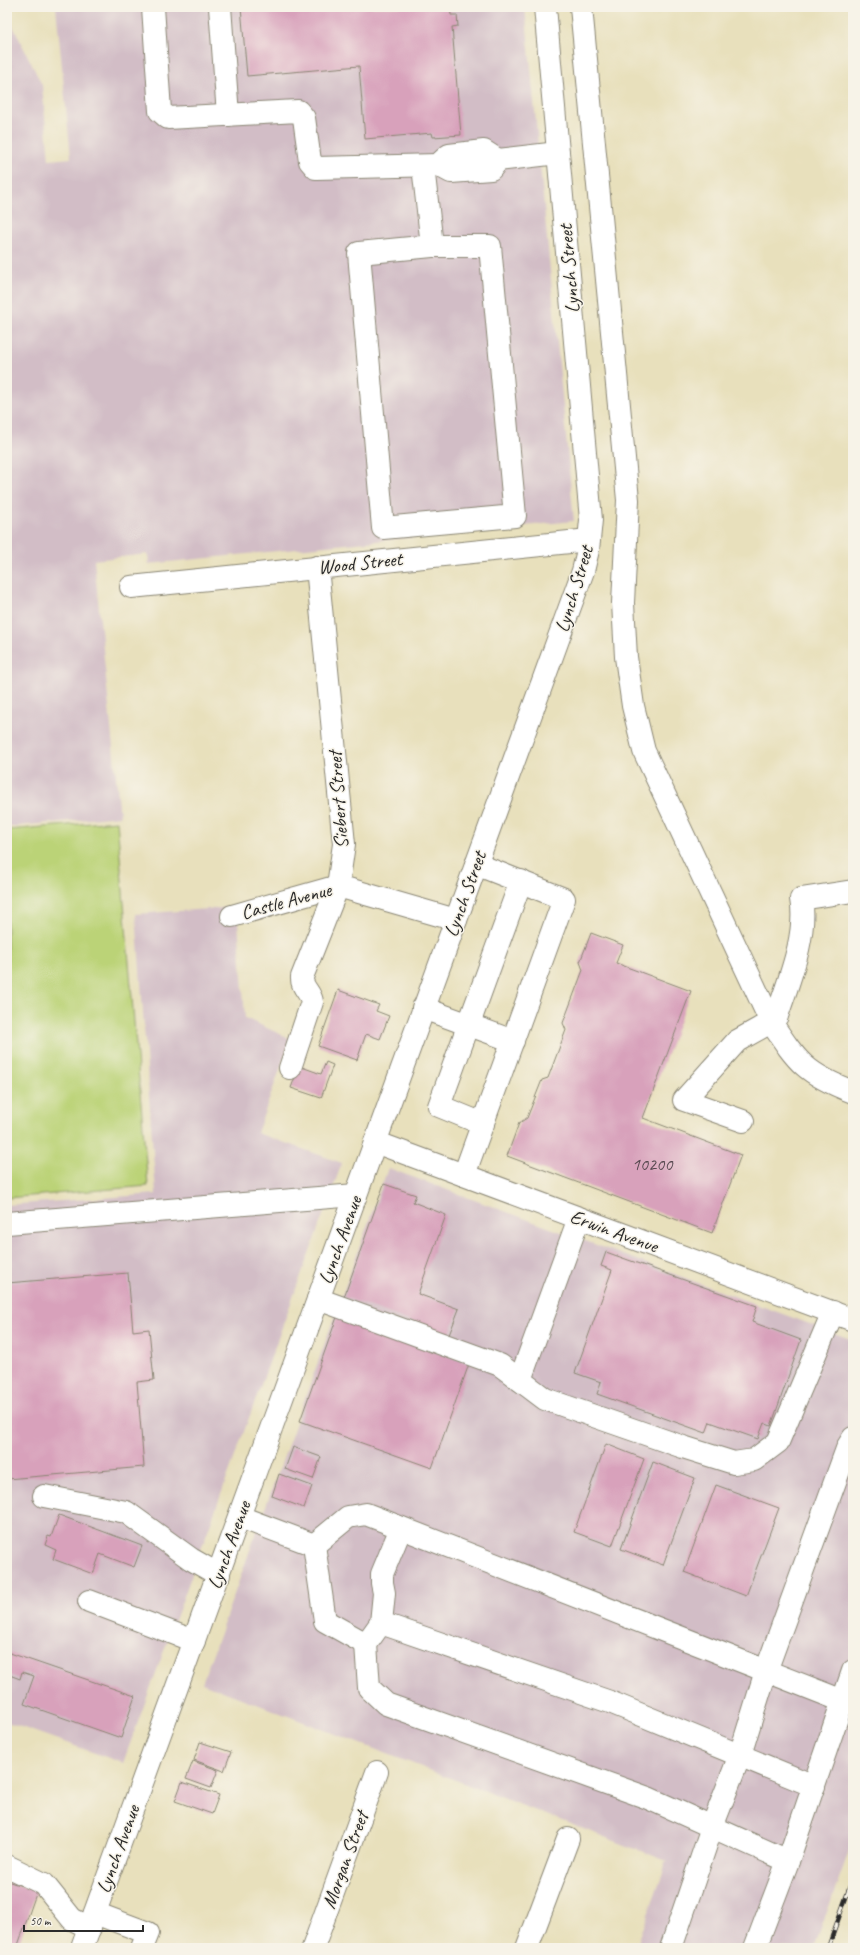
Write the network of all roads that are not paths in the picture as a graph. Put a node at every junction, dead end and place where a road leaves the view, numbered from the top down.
1 (153, 7) edge
2 (220, 7) edge
3 (545, 7) edge
4 (581, 7) edge
5 (228, 115) junction
6 (558, 153) junction
7 (430, 166) junction
8 (432, 246) junction
9 (589, 540) junction
10 (317, 567) junction
11 (131, 587) dead end
12 (476, 864) junction
13 (521, 881) junction
14 (338, 886) junction
15 (853, 891) edge
16 (232, 916) dead end
17 (456, 920) junction
18 (423, 1008) junction
19 (771, 1022) junction
20 (469, 1026) junction
21 (513, 1041) junction
22 (290, 1068) dead end
23 (853, 1092) edge
24 (743, 1122) dead end
25 (483, 1124) junction
26 (375, 1142) junction
27 (464, 1175) junction
28 (356, 1195) junction
29 (579, 1218) junction
30 (7, 1223) edge
31 (318, 1299) junction
32 (833, 1312) junction
33 (853, 1320) edge
34 (520, 1380) junction
35 (853, 1438) edge
36 (44, 1496) dead end
37 (240, 1517) junction
38 (401, 1528) junction
39 (314, 1544) junction
40 (219, 1575) junction
41 (89, 1600) dead end
42 (381, 1623) junction
43 (194, 1641) junction
44 (366, 1644) junction
45 (766, 1671) junction
46 (853, 1671) edge
47 (843, 1701) junction
48 (740, 1755) junction
49 (377, 1772) dead end
50 (814, 1786) junction
51 (712, 1827) junction
52 (568, 1839) dead end
53 (788, 1862) junction
54 (7, 1866) edge
55 (92, 1920) junction
56 (82, 1948) edge
57 (142, 1948) edge
58 (312, 1948) edge
59 (527, 1948) edge
60 (671, 1948) edge
61 (755, 1948) edge

1 - 5 street
2 - 5 street
3 - 6 street, Lynch Street
4 - 19 street
5 - 7 street
6 - 7 street
6 - 9 street, Lynch Street
7 - 8 street
8 - 8 street
9 - 10 street, Wood Street
9 - 12 street, Lynch Street
10 - 11 street, Wood Street
10 - 14 street, Siebert Street
12 - 13 street
12 - 17 street, Lynch Street
13 - 20 street
13 - 21 street
14 - 16 street, Castle Avenue
14 - 17 street, Castle Avenue
14 - 22 street, Siebert Street
15 - 19 street
17 - 18 street, Lynch Street
18 - 20 street
18 - 26 street, Lynch Street
19 - 23 street
19 - 24 street
20 - 21 street
20 - 25 street
21 - 25 street
25 - 27 street
26 - 27 street, Erwin Avenue
26 - 28 street, Lynch Avenue
27 - 29 street, Erwin Avenue
28 - 30 street
28 - 31 street, Lynch Avenue
29 - 32 street, Erwin Avenue
29 - 34 street
31 - 34 street
31 - 37 street, Lynch Avenue
32 - 33 street, Erwin Avenue
32 - 34 street
35 - 45 street
36 - 40 street
37 - 39 street
37 - 40 street, Lynch Avenue
38 - 39 street
38 - 42 street
38 - 45 street
39 - 44 street
40 - 43 street, Lynch Avenue
41 - 43 street
42 - 44 street
42 - 48 street
43 - 55 street, Lynch Avenue
44 - 51 street
45 - 47 street
45 - 48 street
46 - 47 street
47 - 50 street
48 - 50 street
48 - 51 street
49 - 58 street, Morgan Street
50 - 53 street
51 - 53 street
51 - 60 street
52 - 59 street
53 - 61 street
54 - 55 street
55 - 56 street, Lynch Avenue
55 - 57 street

